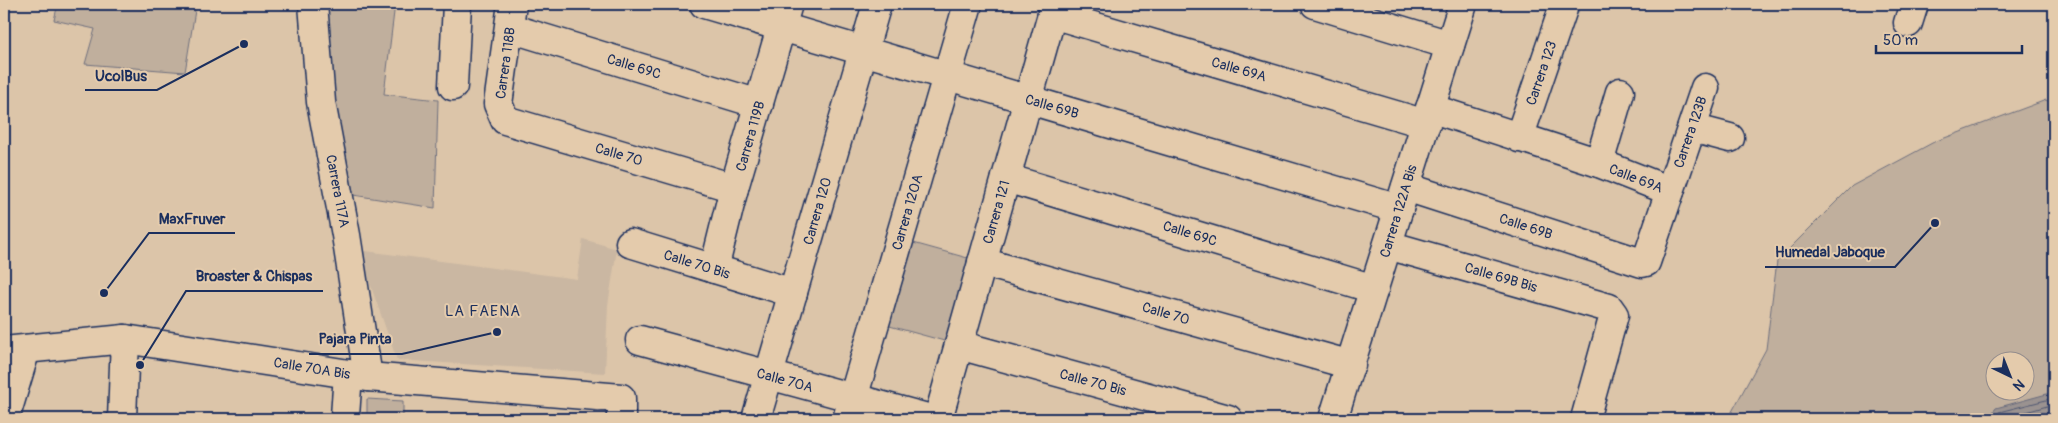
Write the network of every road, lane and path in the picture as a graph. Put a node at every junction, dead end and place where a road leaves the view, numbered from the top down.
1 (313, 4) edge
2 (457, 4) edge
3 (704, 4) edge
4 (877, 4) edge
5 (968, 4) edge
6 (1315, 4) edge
7 (1463, 4) edge
8 (1053, 9) edge
9 (1563, 9) dead end
10 (785, 15) edge
11 (511, 16) edge
12 (1450, 45) junction
13 (864, 51) junction
14 (947, 75) junction
15 (453, 86) dead end
16 (1705, 88) dead end
17 (1620, 92) dead end
18 (1028, 99) junction
19 (759, 104) junction
20 (1428, 116) junction
21 (504, 120) joint
22 (1692, 128) junction
23 (1519, 138) junction
24 (1730, 138) dead end
25 (1598, 163) junction
26 (1006, 178) junction
27 (734, 188) junction
28 (1670, 191) junction
29 (1402, 198) junction
30 (630, 243) dead end
31 (1388, 245) junction
32 (982, 262) junction
33 (1646, 262) joint
34 (714, 269) junction
35 (1374, 289) junction
36 (793, 293) junction
37 (125, 339) junction
38 (640, 340) dead end
39 (959, 345) junction
40 (15, 350) edge
41 (1351, 365) junction
42 (769, 375) junction
43 (358, 376) junction
44 (621, 409) edge
45 (850, 409) edge
46 (345, 416) dead end
47 (5, 419) edge
48 (122, 419) edge
49 (756, 419) edge
50 (931, 419) edge
51 (938, 419) edge
52 (1228, 419) edge
53 (1333, 419) edge
54 (1585, 419) edge

1 - 43 street, Carrera 117A
2 - 15 street
3 - 10 street, Calle 69B
4 - 13 street, Carrera 120
5 - 14 street, Carrera 120A
6 - 12 street
7 - 12 street, Carrera 122A Bis
8 - 18 street, Carrera 121
8 - 20 street, Calle 69A
9 - 23 street, Carrera 123
10 - 13 street, Calle 69B
10 - 19 street, Carrera 119B
11 - 19 street, Calle 69C
11 - 21 street, Carrera 118B
12 - 20 street, Carrera 122A Bis
13 - 14 street, Calle 69B
13 - 36 street, Carrera 120
14 - 18 street, Calle 69B
14 - 45 street, Carrera 120A
16 - 22 street, Carrera 123B
17 - 25 street
18 - 26 street, Carrera 121
18 - 29 street, Calle 69B
19 - 27 street, Carrera 119B
20 - 23 street, Calle 69A
20 - 29 street, Carrera 122A Bis
21 - 27 street, Calle 70
22 - 24 street
22 - 28 street, Carrera 123B
23 - 25 street, Calle 69A
25 - 28 street, Calle 69A
26 - 32 street, Carrera 121
26 - 35 street, Calle 69C
27 - 34 street, Carrera 119B
28 - 33 street, Carrera 123B
29 - 31 street, Carrera 122A Bis
29 - 33 street, Calle 69B
30 - 34 street, Calle 70 Bis
31 - 35 street, Carrera 122A Bis
31 - 54 street, Calle 69B Bis
32 - 39 street, Carrera 121
32 - 41 street, Calle 70
34 - 36 street, Calle 70 Bis
35 - 41 street, Carrera 122A Bis
36 - 42 street, Carrera 120
37 - 40 street, Calle 70A Bis
37 - 43 street, Calle 70A Bis
37 - 48 street
38 - 42 street, Calle 70A
39 - 51 street, Carrera 121
39 - 52 street, Calle 70 Bis
40 - 47 street
41 - 53 street, Carrera 122A Bis
42 - 45 street, Calle 70A
42 - 49 street, Carrera 120
43 - 44 street, Calle 70A Bis
43 - 46 street, Carrera 117A
45 - 50 street, Calle 70A

